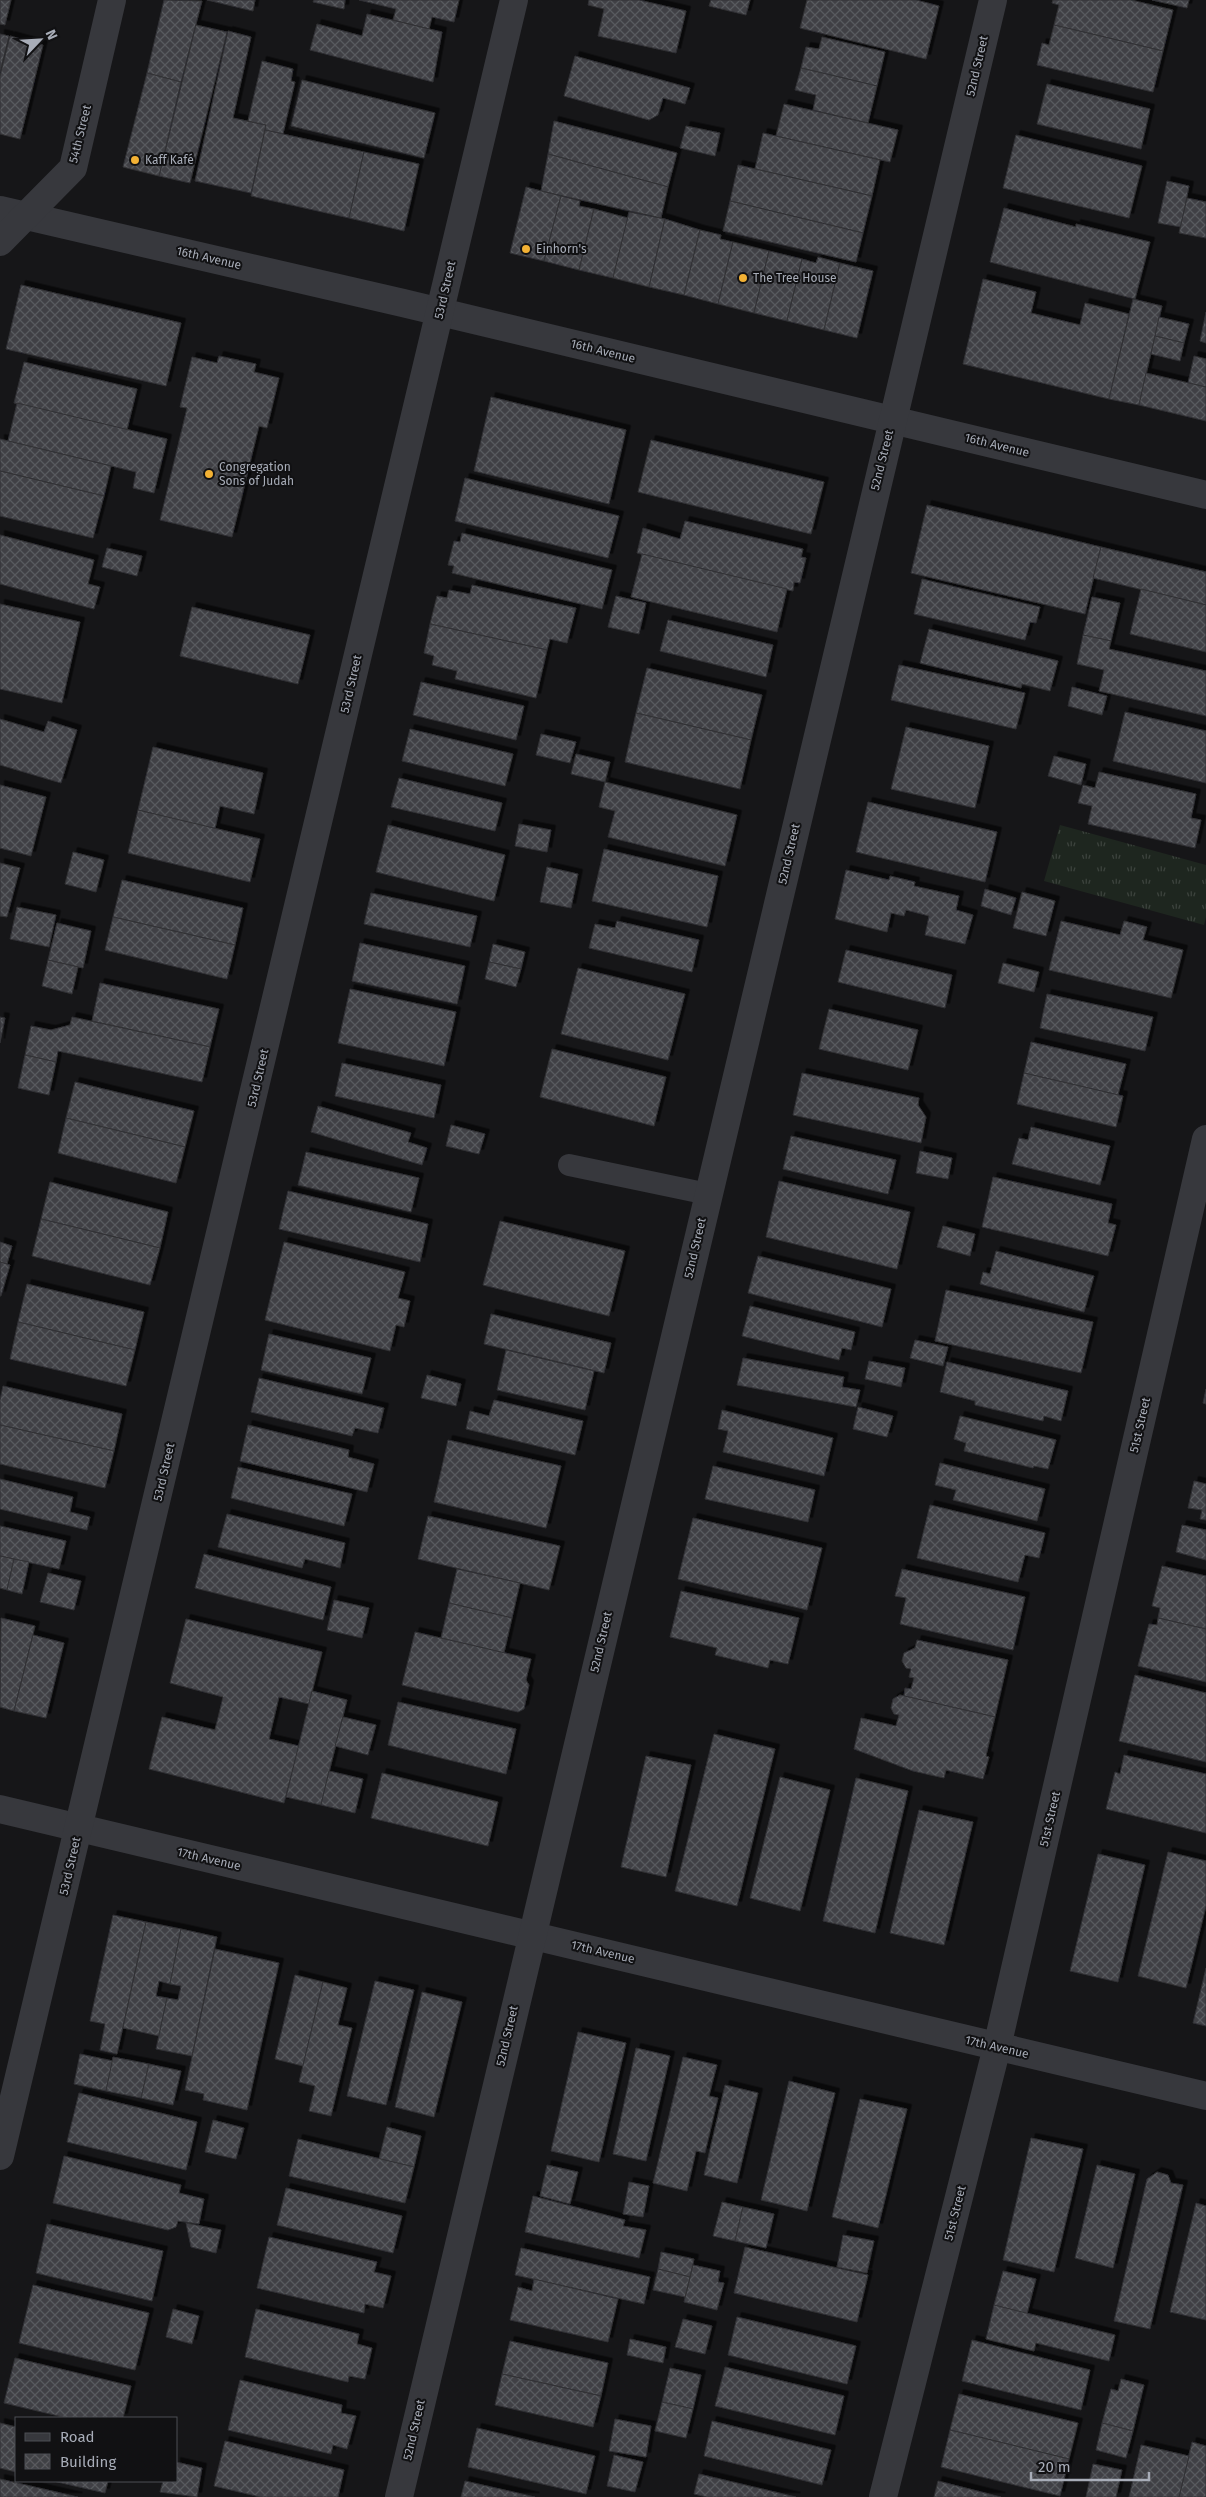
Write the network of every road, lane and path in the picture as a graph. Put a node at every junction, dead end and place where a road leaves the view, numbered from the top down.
1 (112, 0) edge
2 (514, 0) edge
3 (993, 0) edge
4 (0, 210) edge
5 (27, 216) junction
6 (0, 242) edge
7 (440, 312) junction
8 (892, 421) junction
9 (1206, 495) edge
10 (1206, 1139) edge
11 (569, 1165) dead end
12 (708, 1194) junction
13 (0, 1809) edge
14 (79, 1828) junction
15 (531, 1935) junction
16 (998, 2047) junction
17 (1206, 2096) edge
18 (0, 2156) edge
19 (398, 2497) edge
20 (882, 2497) edge

1 - 5 street, 54th Street
2 - 7 street, 53rd Street
3 - 8 street, 52nd Street
4 - 5 street, 16th Avenue
5 - 6 street, 54th Street
5 - 7 street, 16th Avenue
7 - 8 street, 16th Avenue
7 - 14 street, 53rd Street
8 - 9 street, 16th Avenue
8 - 12 street, 52nd Street
10 - 16 street, 51st Street
11 - 12 lane
12 - 15 street, 52nd Street
13 - 14 street, 17th Avenue
14 - 15 street, 17th Avenue
14 - 18 street, 53rd Street
15 - 16 street, 17th Avenue
15 - 19 street, 52nd Street
16 - 17 street, 17th Avenue
16 - 20 street, 51st Street

